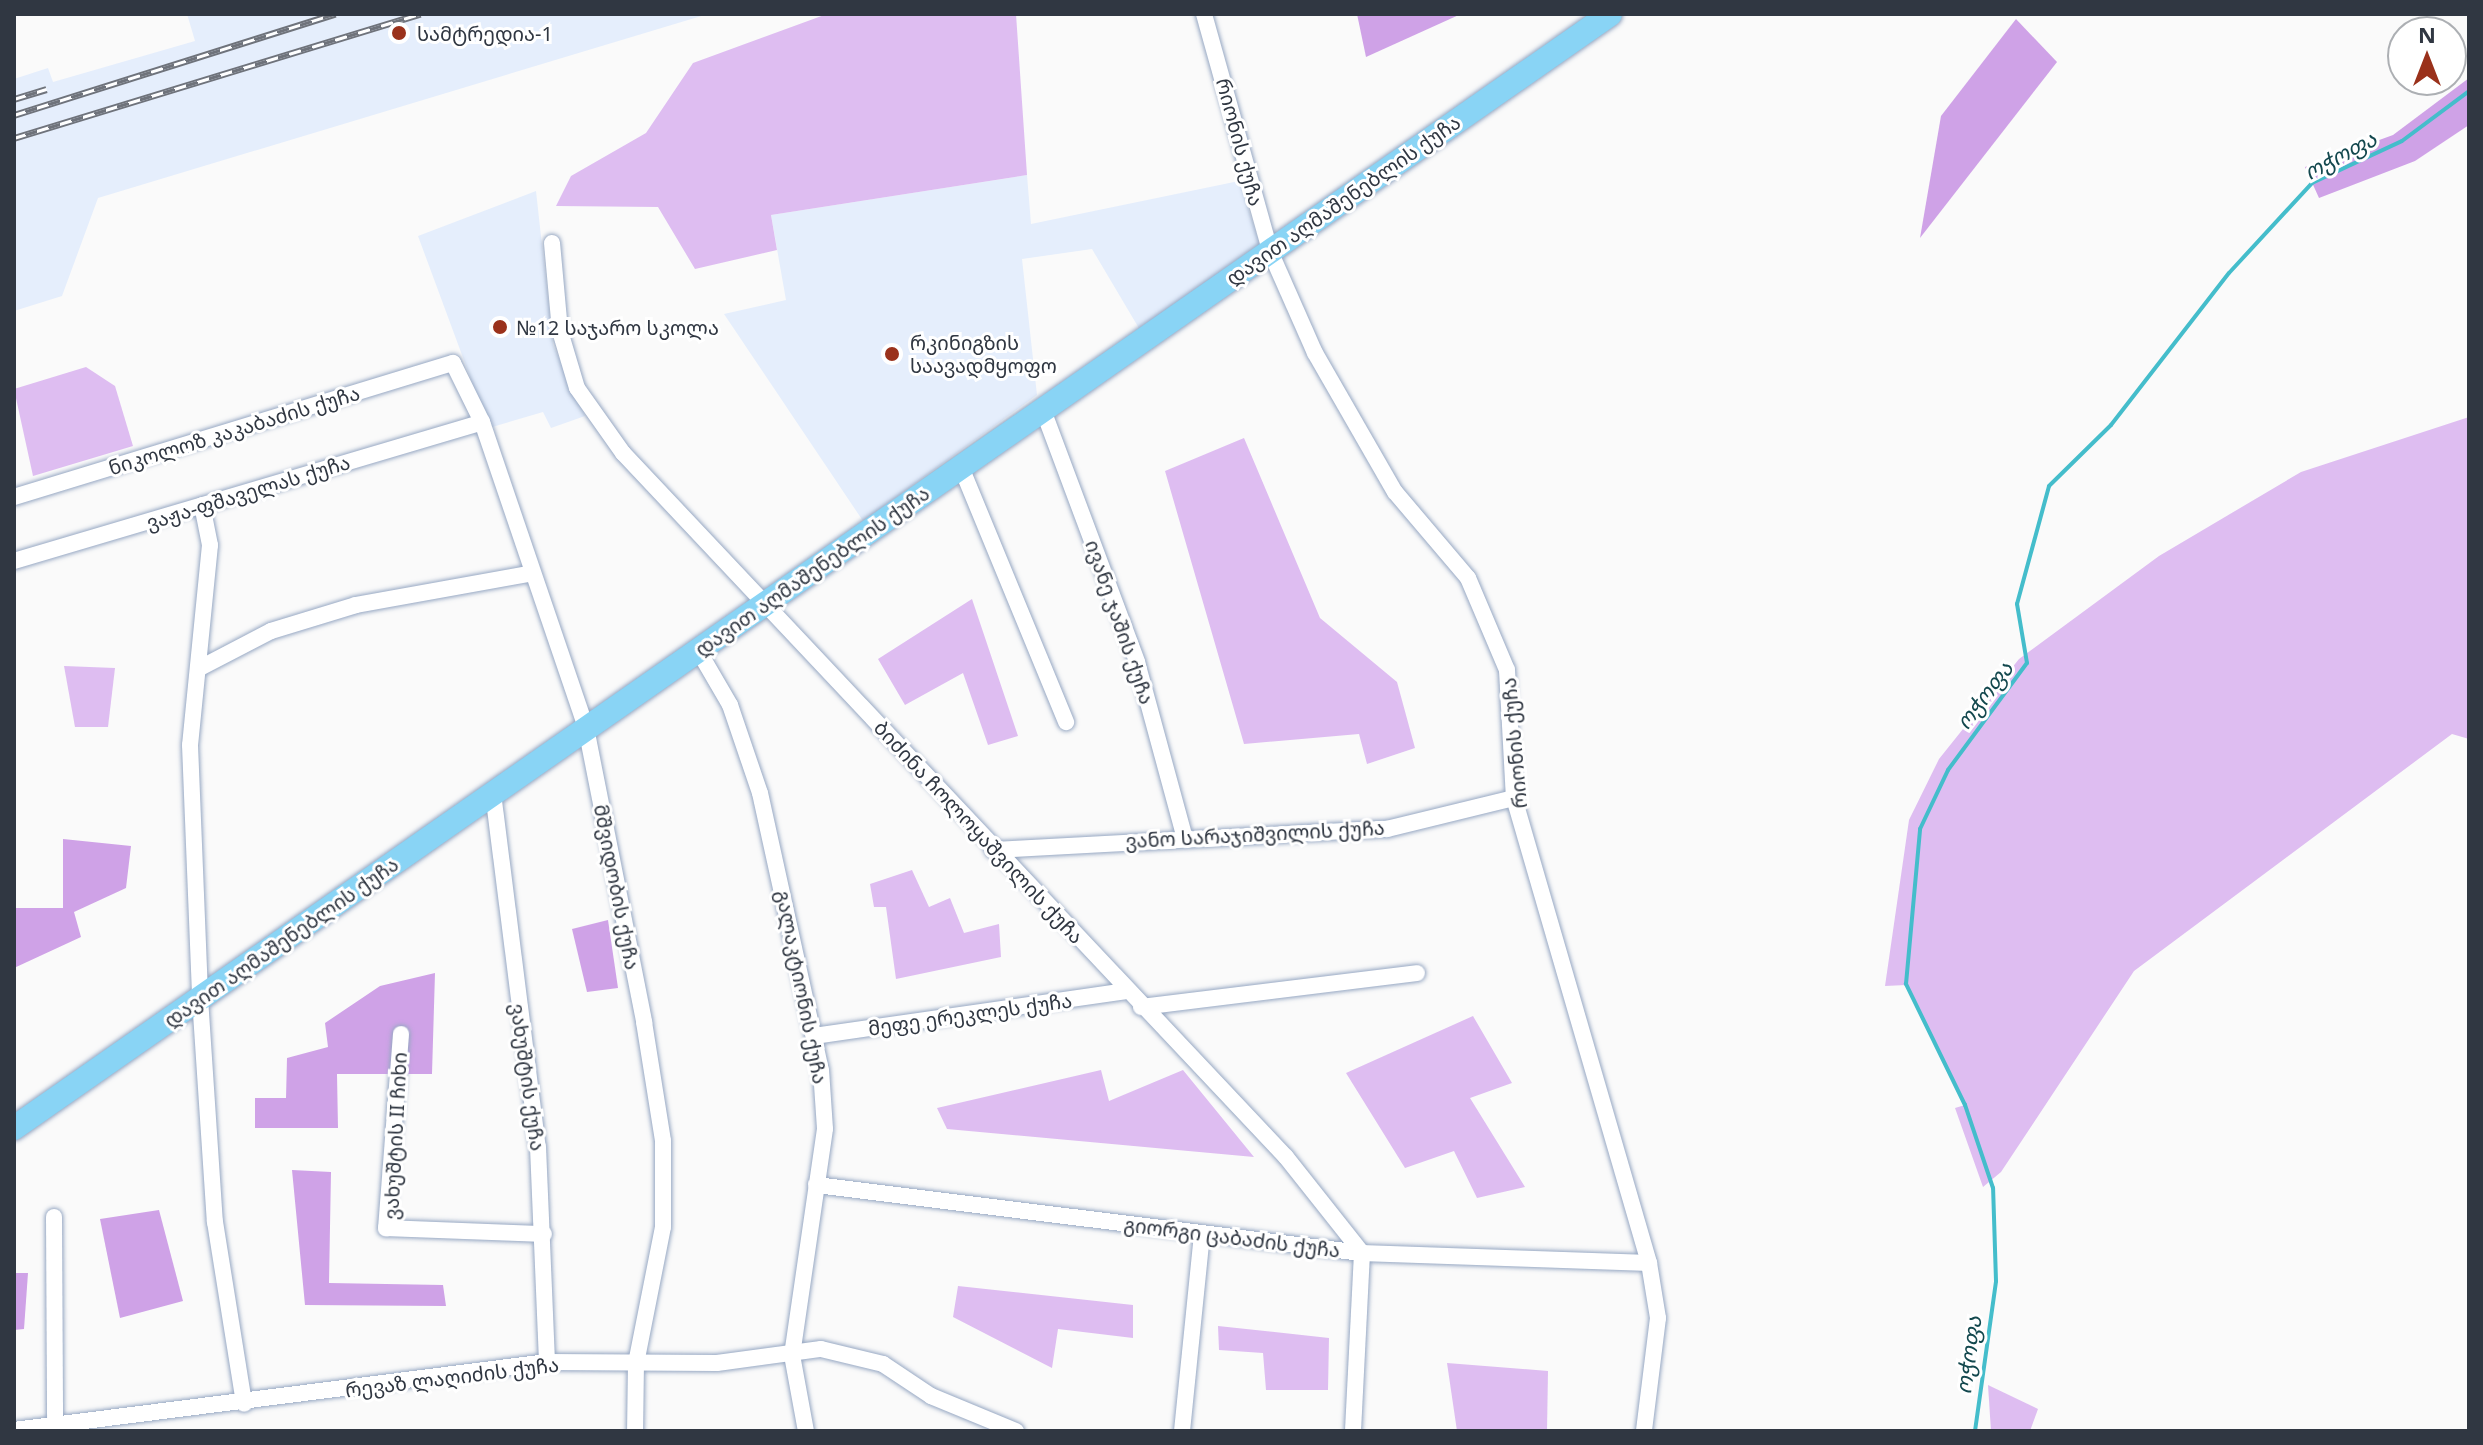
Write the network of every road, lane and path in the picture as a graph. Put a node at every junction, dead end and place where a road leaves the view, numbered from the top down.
1 (1204, 14) edge
2 (1610, 14) edge
3 (552, 243) dead end
4 (1270, 251) junction
5 (453, 363) joint
6 (1043, 410) junction
7 (482, 422) junction
8 (961, 467) junction
9 (14, 497) edge
10 (202, 505) junction
11 (14, 561) edge
12 (529, 574) junction
13 (765, 604) junction
14 (698, 650) junction
15 (198, 669) junction
16 (1066, 722) dead end
17 (586, 728) junction
18 (493, 793) junction
19 (1514, 798) junction
20 (1185, 839) junction
21 (993, 850) junction
22 (1417, 973) dead end
23 (1125, 991) junction
24 (200, 998) junction
25 (1141, 1007) junction
26 (401, 1034) dead end
27 (814, 1036) junction
28 (14, 1128) edge
29 (816, 1185) junction
30 (54, 1217) dead end
31 (544, 1234) junction
32 (1202, 1234) junction
33 (1362, 1253) junction
34 (1649, 1263) junction
35 (792, 1355) junction
36 (547, 1362) junction
37 (636, 1363) junction
38 (244, 1404) junction
39 (55, 1425) junction
40 (14, 1430) edge
41 (635, 1431) edge
42 (806, 1431) edge
43 (1016, 1431) edge
44 (1182, 1431) edge
45 (1353, 1431) edge
46 (1644, 1431) edge

1 - 4 street, რიონის ქუჩა
2 - 4 main road, დავით აღმაშენებლის ქუჩა
3 - 13 street, ბიძინა ჩოლოყაშვილის ქუჩა
4 - 6 main road, დავით აღმაშენებლის ქუჩა
4 - 19 street, რიონის ქუჩა
5 - 7 street, მშვიდობის ქუჩა
5 - 9 street, ნიკოლოზ კაკაბაძის ქუჩა
6 - 8 main road, დავით აღმაშენებლის ქუჩა
6 - 20 street, ივანე ჯაშის ქუჩა
7 - 10 street, ვაჟა-ფშაველას ქუჩა
7 - 12 street, მშვიდობის ქუჩა
8 - 13 main road, დავით აღმაშენებლის ქუჩა
8 - 16 street
10 - 11 street, ვაჟა-ფშაველას ქუჩა
10 - 15 street
12 - 15 street
12 - 17 street, მშვიდობის ქუჩა
13 - 14 main road, დავით აღმაშენებლის ქუჩა
13 - 21 street, ბიძინა ჩოლოყაშვილის ქუჩა
14 - 17 main road, დავით აღმაშენებლის ქუჩა
14 - 27 street, გალაკტიონის ქუჩა
15 - 24 street
17 - 18 main road, დავით აღმაშენებლის ქუჩა
17 - 37 street, მშვიდობის ქუჩა
18 - 24 main road, დავით აღმაშენებლის ქუჩა
18 - 31 street, ვახუშტის ქუჩა
19 - 20 street, ვანო სარაჯიშვილის ქუჩა
19 - 34 street, რიონის ქუჩა
20 - 21 street, ვანო სარაჯიშვილის ქუჩა
21 - 23 street, ბიძინა ჩოლოყაშვილის ქუჩა
22 - 25 street
23 - 25 street, ბიძინა ჩოლოყაშვილის ქუჩა
23 - 27 street, მეფე ერეკლეს ქუჩა
24 - 28 main road, დავით აღმაშენებლის ქუჩა
24 - 38 street
25 - 33 street, ბიძინა ჩოლოყაშვილის ქუჩა
26 - 31 street, ვახუშტის II ჩიხი
27 - 29 street, გალაკტიონის ქუჩა
29 - 32 street, გიორგი ცაბაძის ქუჩა
29 - 35 street, გალაკტიონის ქუჩა
30 - 39 street
31 - 36 street, ვახუშტის ქუჩა
32 - 33 street, გიორგი ცაბაძის ქუჩა
32 - 44 street
33 - 34 street, გიორგი ცაბაძის ქუჩა
33 - 45 street
34 - 46 street, რიონის ქუჩა
35 - 37 street, რევაზ ლაღიძის ქუჩა
35 - 42 street, გალაკტიონის ქუჩა
35 - 43 street, რევაზ ლაღიძის ქუჩა
36 - 37 street, რევაზ ლაღიძის ქუჩა
36 - 38 street, რევაზ ლაღიძის ქუჩა
37 - 41 street, მშვიდობის ქუჩა
38 - 39 street, რევაზ ლაღიძის ქუჩა
39 - 40 street, რევაზ ლაღიძის ქუჩა

